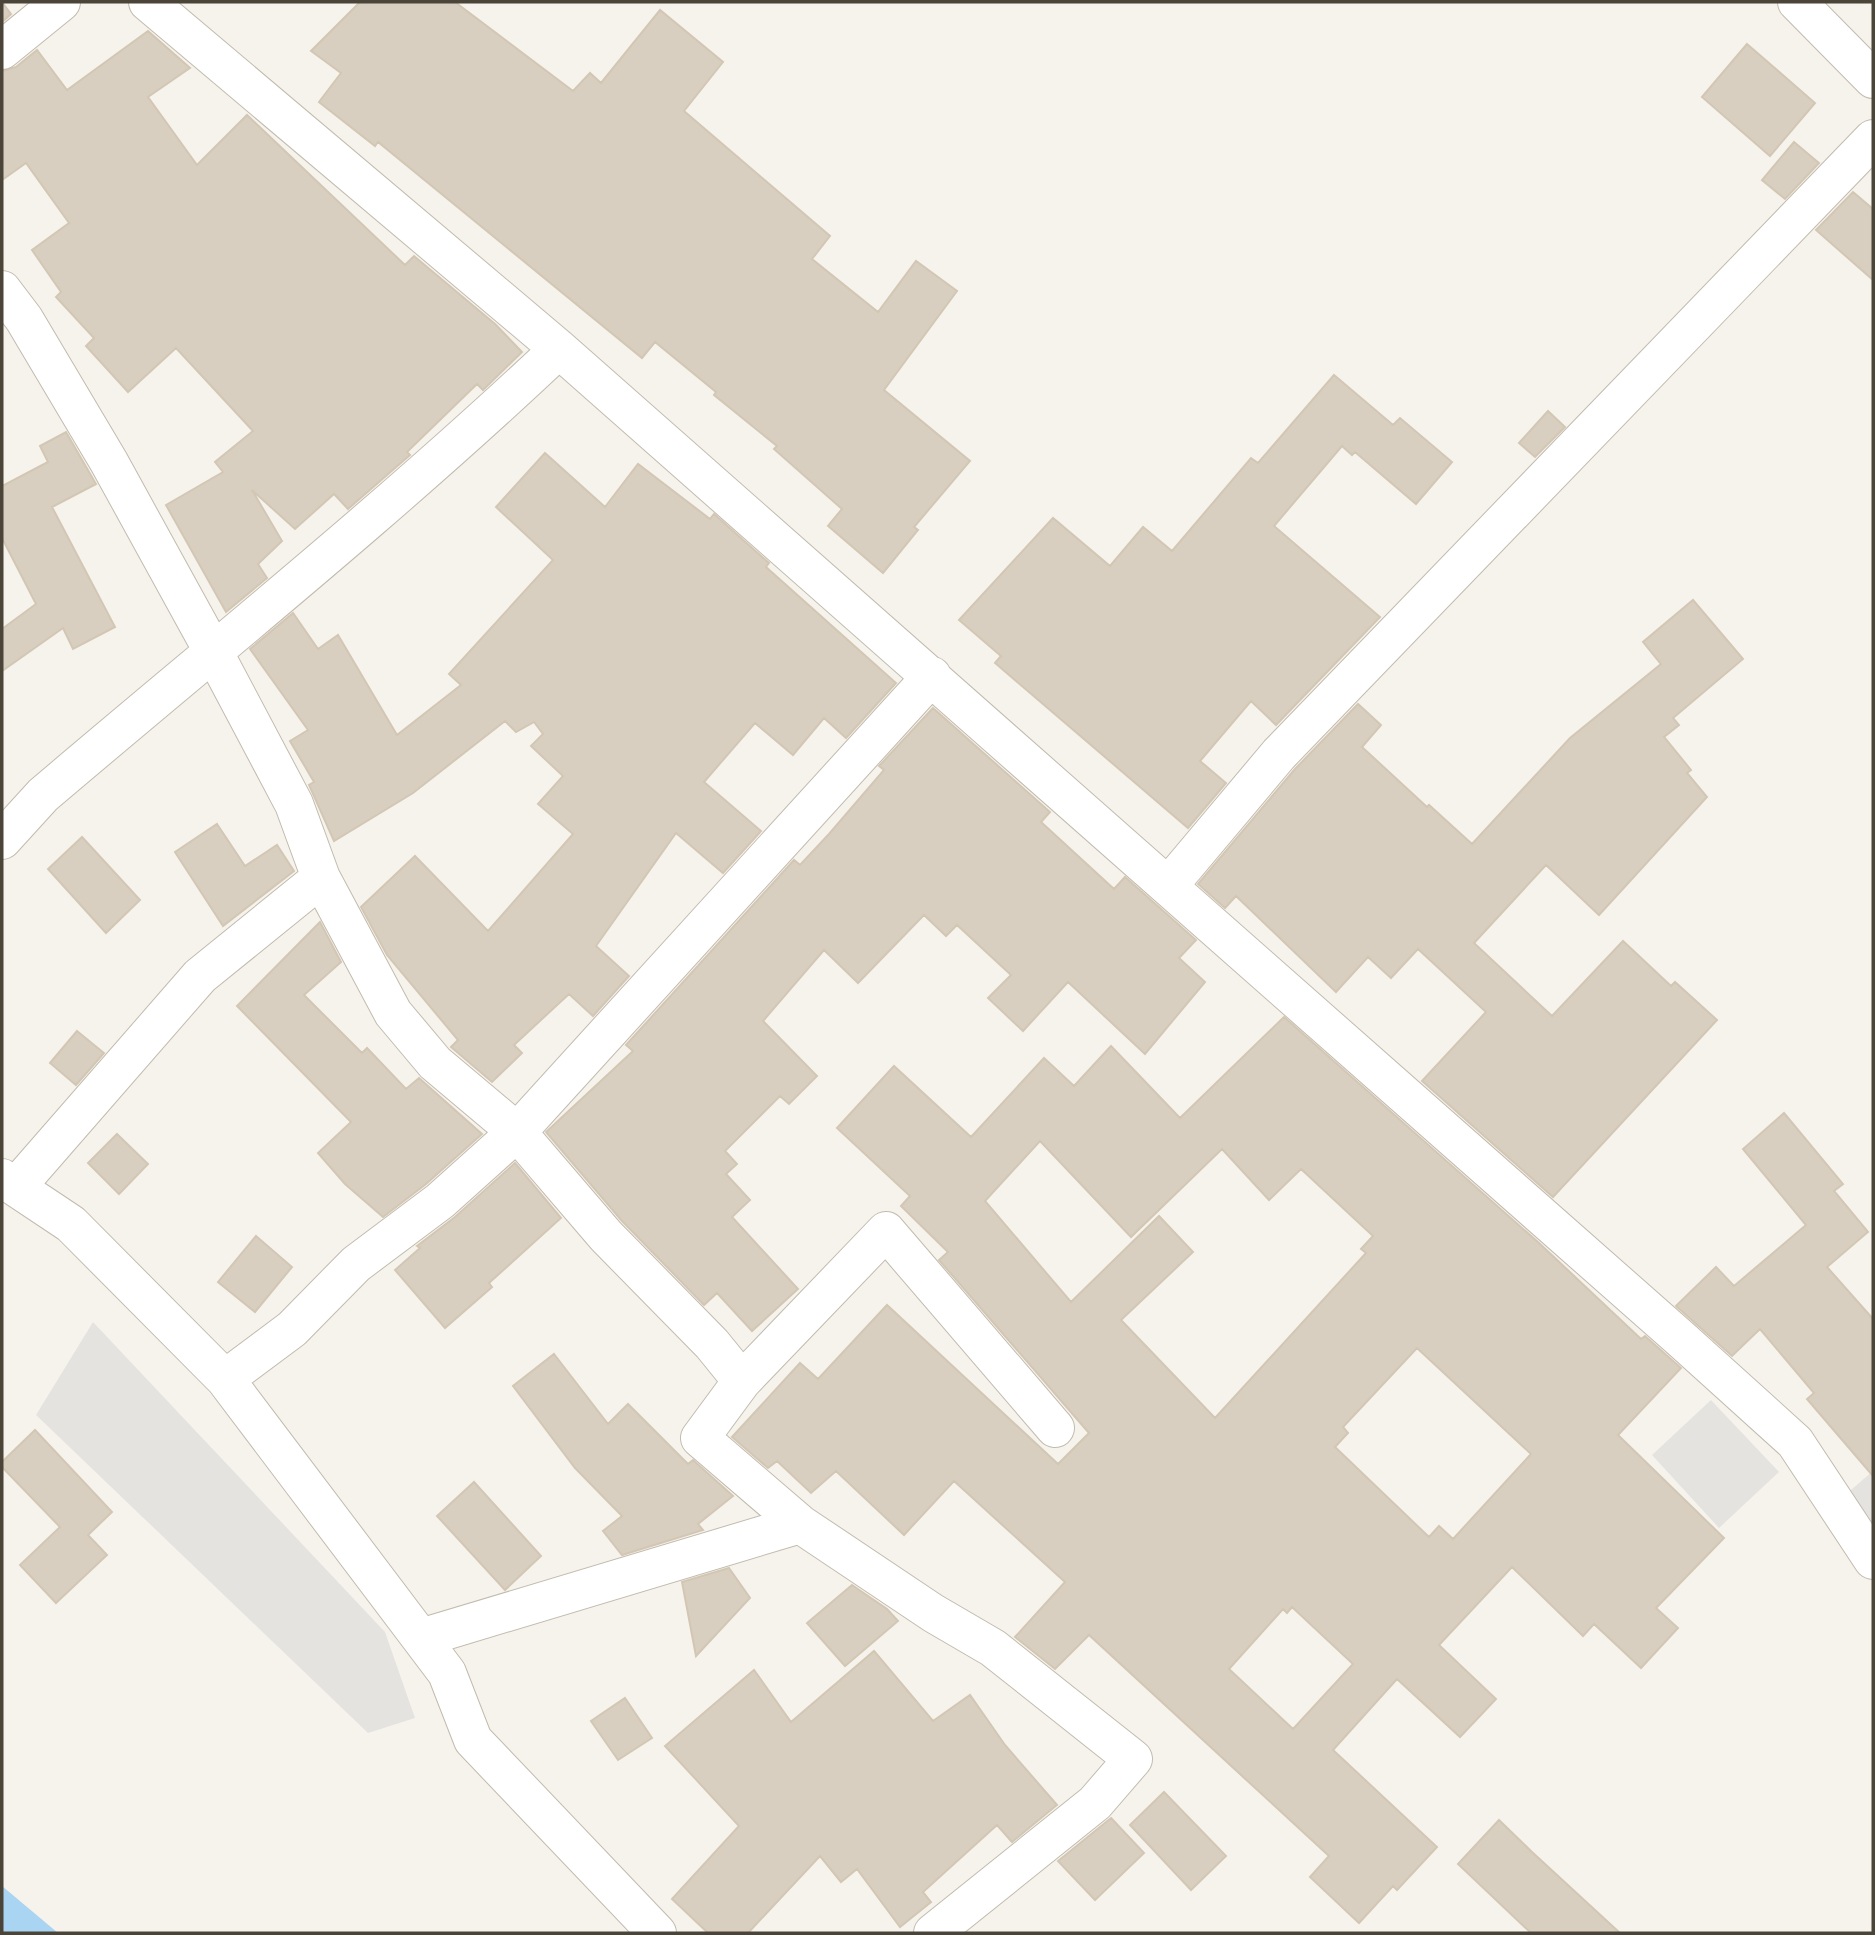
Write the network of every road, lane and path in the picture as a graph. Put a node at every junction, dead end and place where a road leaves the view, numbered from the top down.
1 (61, 2) edge
2 (148, 2) edge
3 (1797, 2) edge
4 (2, 51) edge
5 (1873, 79) edge
6 (1873, 139) edge
7 (2, 290) edge
8 (559, 349) junction
9 (213, 651) junction
10 (932, 676) junction
11 (2, 841) edge
12 (321, 878) junction
13 (1169, 885) junction
14 (517, 1132) junction
15 (9, 1182) edge
16 (225, 1379) junction
17 (743, 1381) junction
18 (1055, 1428) dead end
19 (800, 1524) junction
20 (1873, 1560) edge
21 (421, 1638) junction
22 (657, 1933) edge
23 (933, 1933) edge

1 - 4 street
2 - 8 street
3 - 5 street
6 - 13 street
7 - 9 street
8 - 9 street
8 - 10 street
9 - 11 street
9 - 12 street
10 - 13 street
10 - 14 street
12 - 14 street
12 - 15 street
13 - 20 street
14 - 16 street
14 - 17 street
15 - 16 street
16 - 21 street
17 - 18 street
17 - 19 street
19 - 21 street
19 - 23 street
21 - 22 street

